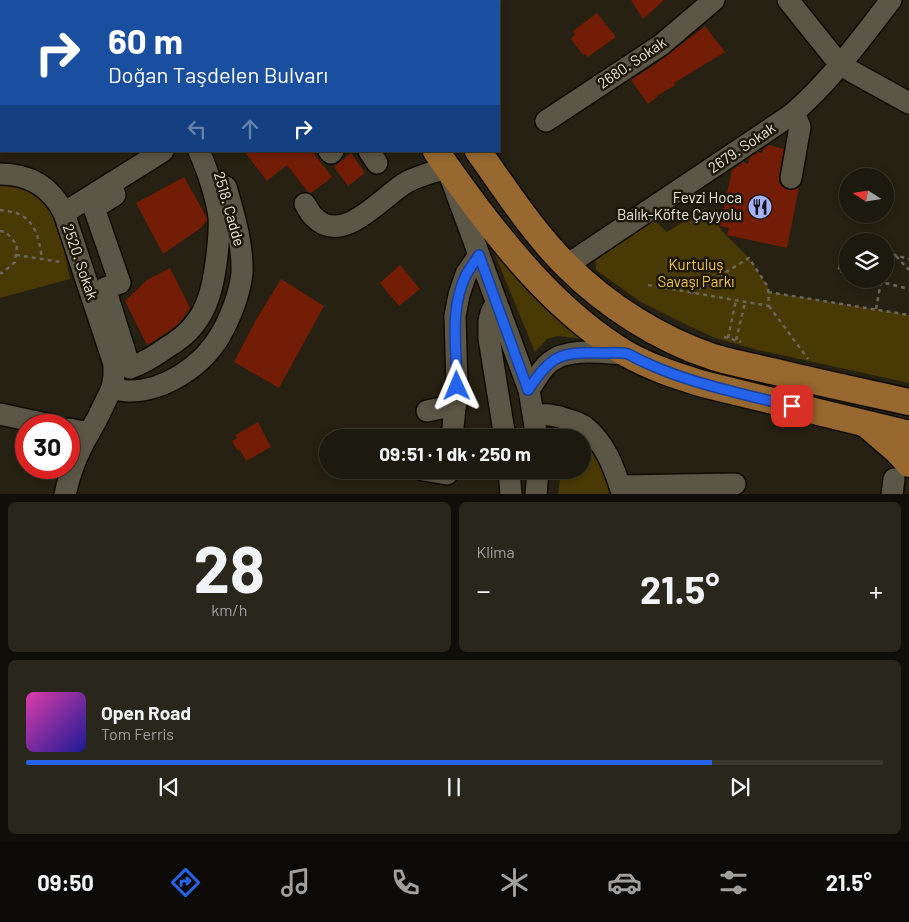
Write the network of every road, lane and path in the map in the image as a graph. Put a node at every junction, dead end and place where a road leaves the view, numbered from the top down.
1 (714, 0) edge
2 (788, 0) edge
3 (891, 0) edge
4 (841, 64) junction
5 (909, 103) edge
6 (791, 115) junction
7 (546, 121) dead end
8 (160, 152) edge
9 (199, 152) edge
10 (210, 152) edge
11 (479, 152) edge
12 (442, 160) edge
13 (0, 174) edge
14 (791, 178) dead end
15 (110, 184) junction
16 (305, 204) dead end
17 (0, 210) edge
18 (64, 213) junction
19 (0, 231) edge
20 (16, 255) junction
21 (479, 255) junction
22 (895, 255) joint
23 (42, 258) junction
24 (909, 259) edge
25 (566, 265) junction
26 (82, 266) junction
27 (909, 270) edge
28 (0, 272) edge
29 (648, 285) dead end
30 (894, 285) edge
31 (880, 288) edge
32 (909, 289) edge
33 (768, 292) junction
34 (692, 293) junction
35 (736, 300) junction
36 (496, 302) junction
37 (745, 302) junction
38 (769, 306) junction
39 (876, 309) junction
40 (909, 315) edge
41 (736, 340) junction
42 (741, 342) dead end
43 (627, 354) junction
44 (809, 361) dead end
45 (112, 388) junction
46 (528, 390) junction
47 (909, 402) edge
48 (456, 405) junction
49 (427, 411) dead end
50 (0, 414) edge
51 (15, 417) edge
52 (534, 417) junction
53 (866, 424) junction
54 (453, 429) edge
55 (504, 429) edge
56 (536, 429) edge
57 (80, 430) edge
58 (909, 434) edge
59 (69, 479) edge
60 (509, 479) edge
61 (537, 479) edge
62 (898, 479) edge
63 (735, 484) dead end
64 (621, 490) edge
65 (65, 494) edge
66 (511, 494) edge
67 (536, 494) edge

1 - 7 street, 2680. Sokak
2 - 4 street
3 - 4 street, 2679. Sokak
4 - 5 street
4 - 6 street, 2679. Sokak
6 - 14 street
6 - 25 street, 2679. Sokak
8 - 15 street
9 - 15 street, 2518. Cadde
10 - 45 street, 2518. Cadde
11 - 25 main road
12 - 16 street
12 - 21 street
12 - 43 main road
13 - 18 street, 2520. Sokak
15 - 18 street
17 - 23 path
18 - 26 street, 2520. Sokak
19 - 20 path
20 - 23 path
20 - 28 path
21 - 36 street
21 - 48 street
22 - 24 path
22 - 27 path
23 - 26 path
25 - 47 main road
26 - 45 street, 2520. Sokak
29 - 34 path
30 - 32 path
31 - 39 path
33 - 34 path
33 - 38 path
33 - 39 path
34 - 35 path
35 - 37 path
35 - 41 path
36 - 46 street
36 - 55 street
37 - 38 path
37 - 41 path
38 - 44 path
39 - 40 path
41 - 42 path
43 - 46 street
43 - 53 main road
45 - 57 street
46 - 52 street
48 - 49 street
48 - 54 street
50 - 51 street
52 - 56 street
52 - 64 street
53 - 58 main road
53 - 62 main road
59 - 65 street
60 - 66 street
61 - 67 street
63 - 64 street

